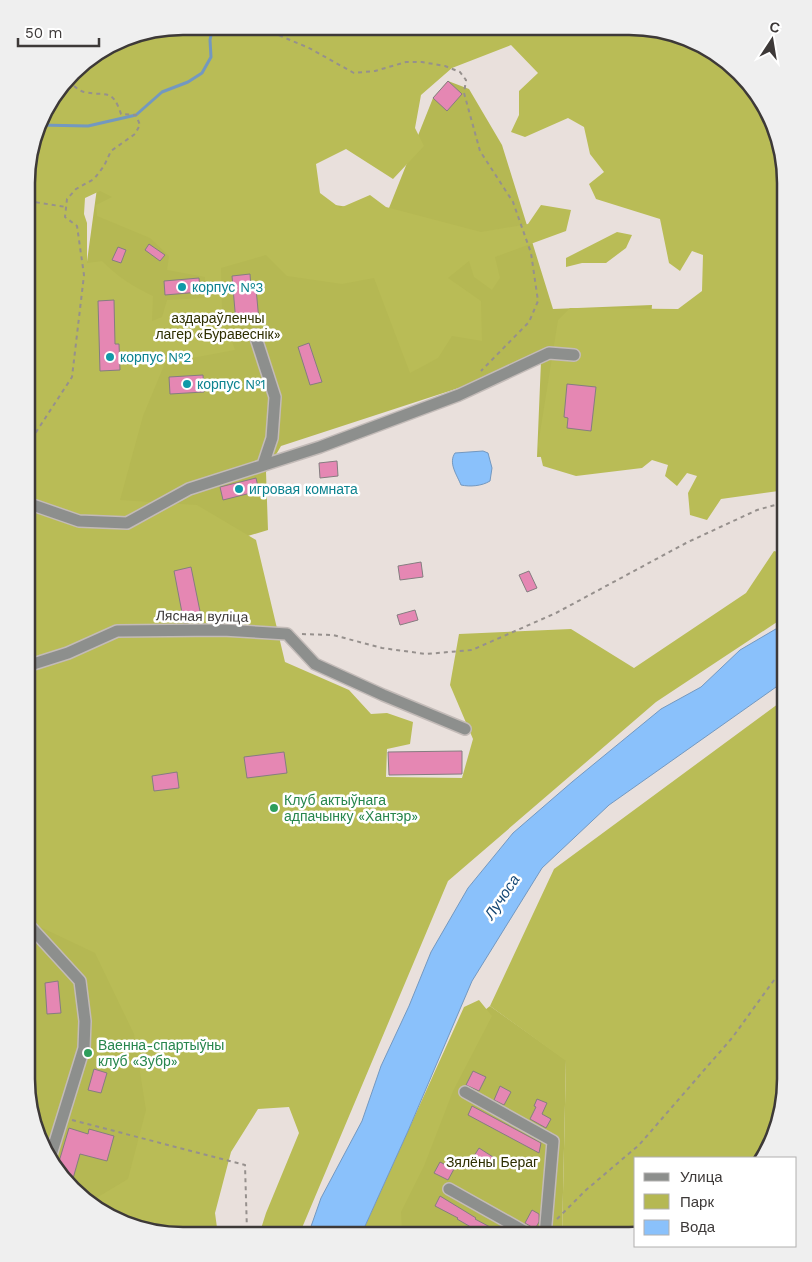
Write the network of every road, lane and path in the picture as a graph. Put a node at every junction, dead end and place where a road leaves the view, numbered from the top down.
1 (278, 35) edge
2 (73, 85) edge
3 (35, 202) edge
4 (66, 207) junction
5 (255, 335) dead end
6 (574, 355) dead end
7 (478, 375) dead end
8 (35, 434) edge
9 (263, 465) junction
10 (777, 505) edge
11 (35, 506) edge
12 (287, 634) junction
13 (35, 664) edge
14 (465, 729) dead end
15 (35, 932) edge
16 (777, 977) edge
17 (465, 1092) dead end
18 (62, 1118) junction
19 (53, 1149) edge
20 (449, 1189) dead end
21 (247, 1227) edge
22 (515, 1227) edge
23 (546, 1227) edge
24 (551, 1227) edge

1 - 7 path
2 - 4 path
3 - 4 path
4 - 8 path
5 - 9 street
6 - 9 street
9 - 11 street
10 - 12 path
12 - 13 street, Лясная вуліца
12 - 14 street
15 - 18 street
16 - 24 path
17 - 23 street
18 - 19 street
18 - 21 path
20 - 22 street

